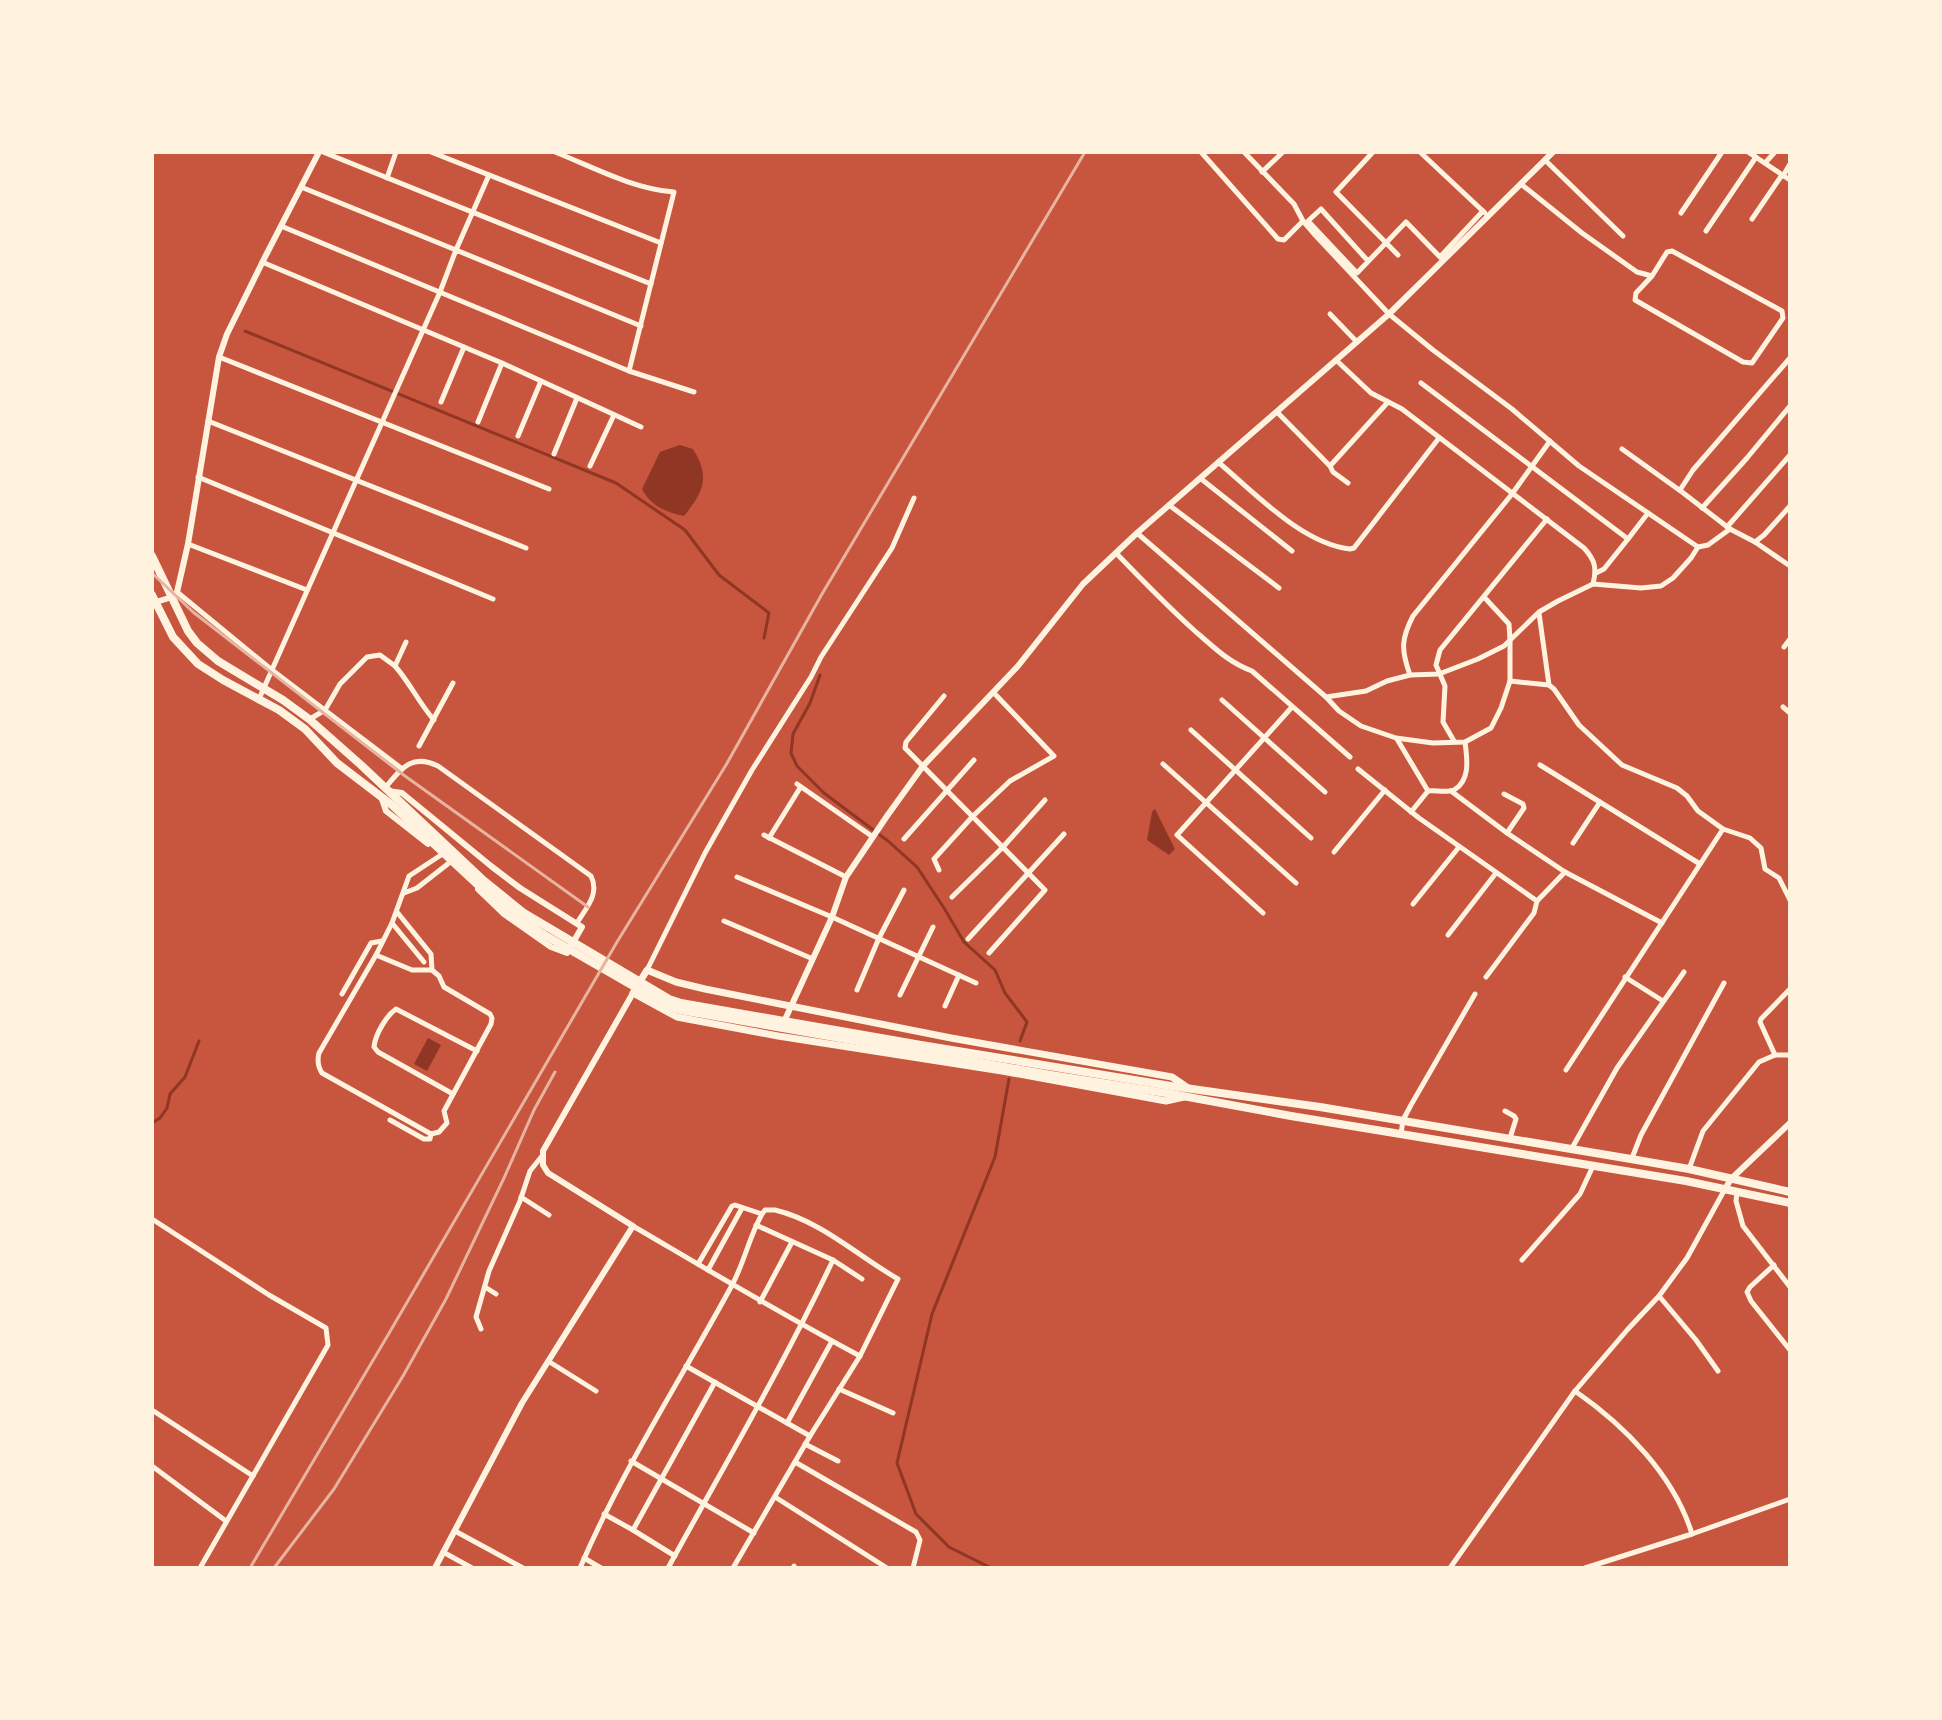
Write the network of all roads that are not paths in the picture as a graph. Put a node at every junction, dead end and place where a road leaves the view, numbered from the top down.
1 (321, 152) edge
2 (396, 152) edge
3 (431, 152) edge
4 (555, 152) edge
5 (1201, 152) edge
6 (1244, 152) edge
7 (1283, 152) edge
8 (1373, 152) edge
9 (1420, 152) edge
10 (1553, 152) edge
11 (1722, 152) edge
12 (1748, 152) edge
13 (1775, 152) edge
14 (1756, 157) junction
15 (1545, 160) junction
16 (1765, 163) junction
17 (1790, 164) edge
18 (1262, 172) junction
19 (489, 175) junction
20 (1783, 175) junction
21 (387, 178) junction
22 (1790, 180) edge
23 (1521, 184) junction
24 (301, 187) junction
25 (473, 212) junction
26 (1681, 213) dead end
27 (1486, 214) junction
28 (1752, 219) dead end
29 (1303, 221) junction
30 (281, 226) junction
31 (1468, 231) junction
32 (1706, 231) dead end
33 (1623, 236) dead end
34 (661, 243) junction
35 (1385, 243) junction
36 (456, 250) junction
37 (1398, 255) dead end
38 (1368, 261) junction
39 (262, 262) junction
40 (1652, 276) junction
41 (651, 284) junction
42 (440, 292) junction
43 (1330, 314) dead end
44 (1389, 314) junction
45 (641, 326) junction
46 (422, 330) junction
47 (1357, 342) junction
48 (464, 347) junction
49 (219, 357) junction
50 (1790, 358) edge
51 (1336, 360) junction
52 (502, 363) junction
53 (629, 371) junction
54 (541, 381) junction
55 (1421, 383) dead end
56 (694, 392) dead end
57 (577, 398) junction
58 (441, 402) dead end
59 (1388, 402) junction
60 (1790, 406) edge
61 (1277, 412) junction
62 (614, 415) junction
63 (208, 421) junction
64 (382, 421) junction
65 (478, 422) dead end
66 (641, 427) dead end
67 (518, 436) dead end
68 (1439, 438) junction
69 (1550, 441) junction
70 (1622, 449) dead end
71 (554, 454) dead end
72 (1790, 455) edge
73 (1218, 462) junction
74 (590, 466) dead end
75 (1330, 466) junction
76 (1531, 467) junction
77 (198, 477) junction
78 (1200, 478) junction
79 (356, 479) junction
80 (1348, 483) dead end
81 (549, 489) dead end
82 (1680, 490) junction
83 (1512, 494) junction
84 (914, 498) dead end
85 (1169, 505) junction
86 (1790, 506) edge
87 (1702, 508) junction
88 (1648, 513) junction
89 (1547, 519) junction
90 (1728, 528) junction
91 (333, 532) junction
92 (1137, 533) junction
93 (1628, 539) junction
94 (1755, 542) junction
95 (188, 544) junction
96 (1698, 547) junction
97 (526, 548) dead end
98 (1292, 551) dead end
99 (1116, 553) junction
100 (152, 556) edge
101 (1790, 556) edge
102 (1787, 564) edge
103 (1595, 573) junction
104 (1593, 584) junction
105 (1279, 588) dead end
106 (307, 590) junction
107 (175, 595) junction
108 (1484, 597) junction
109 (154, 599) edge
110 (493, 599) dead end
111 (1539, 612) junction
112 (1790, 639) edge
113 (1510, 640) junction
114 (406, 642) dead end
115 (1784, 647) dead end
116 (1436, 665) junction
117 (395, 666) junction
118 (272, 670) junction
119 (1448, 671) junction
120 (1439, 674) junction
121 (1410, 675) junction
122 (1510, 681) junction
123 (453, 683) dead end
124 (1549, 685) junction
125 (264, 689) junction
126 (993, 692) junction
127 (944, 696) dead end
128 (1326, 697) junction
129 (259, 699) junction
130 (1222, 700) dead end
131 (1292, 707) junction
132 (1783, 707) dead end
133 (325, 710) junction
134 (1790, 713) edge
135 (309, 719) junction
136 (434, 720) junction
137 (1191, 730) dead end
138 (1264, 738) junction
139 (1396, 738) junction
140 (1454, 741) junction
141 (1465, 742) junction
142 (419, 746) dead end
143 (1350, 757) dead end
144 (974, 760) dead end
145 (1163, 764) dead end
146 (1540, 765) dead end
147 (923, 766) junction
148 (401, 768) junction
149 (1358, 769) dead end
150 (1236, 770) junction
151 (948, 790) junction
152 (1385, 790) junction
153 (384, 791) junction
154 (1428, 791) junction
155 (1451, 791) junction
156 (1325, 792) dead end
157 (1504, 794) dead end
158 (1045, 800) dead end
159 (1206, 802) junction
160 (1600, 802) junction
161 (1411, 812) junction
162 (973, 816) junction
163 (1723, 829) junction
164 (1507, 833) junction
165 (1064, 834) dead end
166 (873, 837) junction
167 (1311, 838) dead end
168 (904, 839) dead end
169 (1573, 843) dead end
170 (1003, 847) junction
171 (1459, 847) junction
172 (1334, 852) dead end
173 (441, 855) junction
174 (449, 863) junction
175 (1700, 864) junction
176 (939, 870) dead end
177 (1565, 872) junction
178 (1029, 873) junction
179 (1496, 873) junction
180 (737, 877) dead end
181 (846, 877) junction
182 (1779, 878) junction
183 (1296, 883) dead end
184 (1790, 886) edge
185 (904, 890) dead end
186 (403, 893) junction
187 (952, 897) dead end
188 (1790, 900) edge
189 (1537, 901) junction
190 (1413, 904) dead end
191 (397, 911) junction
192 (1263, 913) dead end
193 (832, 917) junction
194 (724, 921) dead end
195 (392, 923) junction
196 (577, 923) junction
197 (1662, 923) junction
198 (933, 927) dead end
199 (1448, 935) dead end
200 (879, 938) junction
201 (968, 939) dead end
202 (382, 941) junction
203 (989, 953) dead end
204 (376, 955) junction
205 (918, 956) junction
206 (813, 959) junction
207 (424, 962) dead end
208 (432, 970) junction
209 (647, 970) junction
210 (1684, 972) dead end
211 (959, 975) junction
212 (1486, 977) dead end
213 (1625, 977) junction
214 (976, 983) dead end
215 (1724, 983) dead end
216 (1790, 989) edge
217 (857, 990) dead end
218 (633, 993) junction
219 (342, 994) dead end
220 (1475, 994) dead end
221 (900, 995) dead end
222 (1663, 1001) junction
223 (792, 1005) junction
224 (945, 1006) dead end
225 (778, 1036) junction
226 (477, 1051) junction
227 (1775, 1055) junction
228 (1790, 1055) edge
229 (1566, 1070) dead end
230 (1187, 1092) junction
231 (453, 1094) junction
232 (1505, 1111) dead end
233 (390, 1120) dead end
234 (1403, 1120) junction
235 (1790, 1123) edge
236 (431, 1134) junction
237 (1401, 1134) junction
238 (1509, 1139) junction
239 (1572, 1149) junction
240 (542, 1156) junction
241 (1631, 1159) junction
242 (1594, 1165) junction
243 (1689, 1169) junction
244 (1731, 1179) junction
245 (1725, 1189) junction
246 (1737, 1192) junction
247 (1790, 1192) edge
248 (521, 1197) junction
249 (1790, 1203) edge
250 (742, 1208) junction
251 (762, 1214) junction
252 (549, 1215) dead end
253 (152, 1219) edge
254 (756, 1225) junction
255 (633, 1226) junction
256 (792, 1242) junction
257 (833, 1260) junction
258 (1522, 1260) dead end
259 (698, 1264) junction
260 (1774, 1265) junction
261 (708, 1270) junction
262 (862, 1279) dead end
263 (733, 1283) junction
264 (485, 1287) junction
265 (1790, 1287) edge
266 (496, 1294) dead end
267 (1659, 1296) junction
268 (760, 1302) junction
269 (802, 1325) junction
270 (481, 1329) dead end
271 (832, 1341) junction
272 (1790, 1350) edge
273 (860, 1356) junction
274 (547, 1361) junction
275 (686, 1366) junction
276 (1718, 1371) dead end
277 (715, 1382) junction
278 (839, 1389) junction
279 (596, 1391) dead end
280 (1575, 1391) junction
281 (759, 1407) junction
282 (152, 1410) edge
283 (893, 1413) dead end
284 (787, 1423) junction
285 (810, 1436) junction
286 (805, 1444) junction
287 (631, 1461) junction
288 (838, 1461) dead end
289 (795, 1462) junction
290 (152, 1466) edge
291 (253, 1476) junction
292 (660, 1478) junction
293 (775, 1497) junction
294 (1790, 1499) edge
295 (703, 1504) junction
296 (604, 1514) junction
297 (226, 1521) junction
298 (454, 1530) junction
299 (633, 1530) junction
300 (754, 1533) junction
301 (1692, 1534) junction
302 (443, 1552) junction
303 (675, 1556) junction
304 (584, 1558) junction
305 (200, 1568) edge
306 (435, 1568) edge
307 (472, 1568) edge
308 (523, 1568) edge
309 (580, 1568) edge
310 (601, 1568) edge
311 (668, 1568) edge
312 (733, 1568) edge
313 (887, 1568) edge
314 (913, 1568) edge
315 (1450, 1568) edge
316 (1585, 1568) edge

1 - 21 street
1 - 24 street
2 - 21 street
3 - 19 street
4 - 34 street
5 - 29 street
6 - 18 street
7 - 18 street
8 - 35 street
9 - 27 street
10 - 15 street
11 - 26 street
12 - 14 street
13 - 16 street
14 - 16 street
14 - 32 street
15 - 23 street
15 - 33 street
16 - 20 street
17 - 20 street
18 - 29 street
19 - 25 street
19 - 34 street
20 - 22 street
20 - 28 street
21 - 25 street
23 - 27 street
23 - 40 street
24 - 30 street
24 - 36 street
25 - 36 street
25 - 41 street
27 - 31 street
29 - 44 street
30 - 39 street
30 - 42 street
31 - 35 street
31 - 44 street
34 - 41 street
35 - 37 street
35 - 38 street
36 - 42 street
36 - 45 street
38 - 38 street
39 - 46 street
39 - 49 street
40 - 40 street
41 - 45 street
42 - 46 street
42 - 53 street
43 - 47 street
44 - 47 street
44 - 69 street
45 - 53 street
46 - 48 street
46 - 64 street
47 - 51 street
48 - 52 street
48 - 58 street
49 - 63 street
49 - 64 street
50 - 82 street
51 - 59 street
51 - 61 street
52 - 54 street
52 - 65 street
53 - 56 street
54 - 57 street
54 - 67 street
55 - 76 street
57 - 62 street
57 - 71 street
59 - 68 street
59 - 75 street
60 - 87 street
61 - 73 street
61 - 75 street
62 - 66 street
62 - 74 street
63 - 77 street
63 - 79 street
64 - 79 street
64 - 81 street
68 - 73 street
68 - 83 street
69 - 76 street
69 - 88 street
70 - 82 street
72 - 90 street
73 - 78 street
75 - 80 street
76 - 83 street
76 - 93 street
77 - 91 street
77 - 95 street
78 - 85 street
78 - 98 street
79 - 91 street
79 - 97 street
82 - 87 street
83 - 89 street
83 - 121 street
84 - 209 street
85 - 92 street
85 - 105 street
86 - 94 street
87 - 90 street
88 - 93 street
88 - 96 street
89 - 103 street
89 - 108 street
90 - 94 street
90 - 96 street
91 - 106 street
91 - 110 street
92 - 99 street
92 - 128 street
93 - 103 street
94 - 102 street
95 - 106 street
95 - 107 street
96 - 104 street
99 - 126 street
99 - 131 street
100 - 107 main road
101 - 102 street
103 - 104 street
104 - 111 street
106 - 118 street
107 - 109 street
107 - 118 street
107 - 125 main road
108 - 113 street
108 - 116 street
109 - 129 main road
111 - 113 street
111 - 124 street
112 - 115 street
113 - 119 street
113 - 122 street
114 - 117 street
116 - 119 street
116 - 120 street
117 - 133 street
117 - 136 street
118 - 125 street
118 - 133 street
119 - 120 street
120 - 121 street
120 - 140 street
121 - 128 street
122 - 124 street
122 - 141 street
123 - 136 street
124 - 163 street
125 - 129 street
125 - 135 main road
126 - 147 street
126 - 162 street
127 - 147 street
128 - 139 street
129 - 153 main road
130 - 138 street
131 - 138 street
131 - 143 street
132 - 134 street
133 - 135 street
133 - 148 street
135 - 153 main road
136 - 142 street
137 - 150 street
138 - 150 street
138 - 156 street
139 - 140 street
139 - 154 street
140 - 141 street
141 - 155 street
144 - 151 street
145 - 159 street
146 - 160 street
147 - 151 street
147 - 166 street
148 - 153 street
148 - 196 street
149 - 152 street
150 - 159 street
150 - 167 street
151 - 162 street
151 - 168 street
152 - 161 street
152 - 172 street
153 - 173 street
153 - 196 street
153 - 230 main road
154 - 155 street
154 - 161 street
155 - 164 street
157 - 164 street
158 - 170 street
159 - 183 street
159 - 192 street
160 - 169 street
160 - 175 street
161 - 171 street
162 - 170 street
162 - 176 street
163 - 175 street
163 - 182 street
164 - 177 street
165 - 178 street
166 - 181 street
166 - 181 street
170 - 178 street
170 - 187 street
171 - 179 street
171 - 190 street
173 - 174 street
173 - 186 street
174 - 186 street
174 - 196 street
175 - 197 street
177 - 189 street
177 - 197 street
178 - 201 street
178 - 203 street
179 - 189 street
179 - 199 street
180 - 193 street
181 - 193 street
182 - 184 street
182 - 188 street
185 - 200 street
186 - 191 street
189 - 212 street
191 - 195 street
191 - 208 street
193 - 200 street
193 - 206 street
194 - 206 street
195 - 202 street
195 - 207 street
197 - 213 street
198 - 205 street
200 - 205 street
200 - 217 street
202 - 204 street
202 - 219 street
204 - 208 street
204 - 236 street
205 - 211 street
205 - 221 street
206 - 223 street
208 - 226 street
209 - 218 main road
209 - 223 main road
210 - 222 street
211 - 214 street
211 - 224 street
213 - 222 street
213 - 229 street
215 - 241 street
216 - 227 street
218 - 225 main road
218 - 240 street
220 - 234 street
222 - 239 street
223 - 225 street
223 - 230 main road
225 - 230 main road
226 - 231 street
226 - 231 street
227 - 228 street
227 - 243 street
230 - 234 main road
230 - 237 main road
231 - 236 street
232 - 238 street
233 - 236 street
234 - 237 street
234 - 238 main road
235 - 244 street
237 - 242 main road
238 - 239 main road
239 - 241 main road
240 - 248 street
240 - 255 street
241 - 243 main road
242 - 245 main road
242 - 258 street
243 - 244 main road
244 - 245 street
244 - 247 main road
245 - 246 main road
245 - 267 street
246 - 249 main road
246 - 260 street
248 - 252 street
248 - 264 street
250 - 251 street
250 - 259 street
250 - 261 street
251 - 254 street
251 - 273 street
253 - 291 street
254 - 256 street
254 - 263 street
255 - 259 street
255 - 274 street
256 - 257 street
256 - 268 street
257 - 262 street
257 - 269 street
259 - 261 street
260 - 265 street
260 - 272 street
261 - 263 street
263 - 268 street
263 - 275 street
264 - 266 street
264 - 270 street
267 - 276 street
267 - 280 street
268 - 269 street
269 - 271 street
269 - 281 street
271 - 273 street
271 - 284 street
273 - 278 street
274 - 279 street
274 - 298 street
275 - 277 street
275 - 287 street
277 - 281 street
277 - 292 street
278 - 283 street
278 - 285 street
280 - 301 street
280 - 315 street
281 - 284 street
281 - 295 street
282 - 291 street
284 - 285 street
285 - 286 street
286 - 288 street
286 - 289 street
287 - 292 street
287 - 296 street
289 - 293 street
289 - 314 street
290 - 297 street
291 - 297 street
292 - 295 street
292 - 299 street
293 - 300 street
293 - 313 street
294 - 301 street
295 - 300 street
295 - 303 street
296 - 299 street
296 - 304 street
297 - 305 street
298 - 302 street
298 - 308 street
299 - 303 street
300 - 312 street
301 - 316 street
302 - 306 street
302 - 307 street
303 - 311 street
304 - 309 street
304 - 310 street

